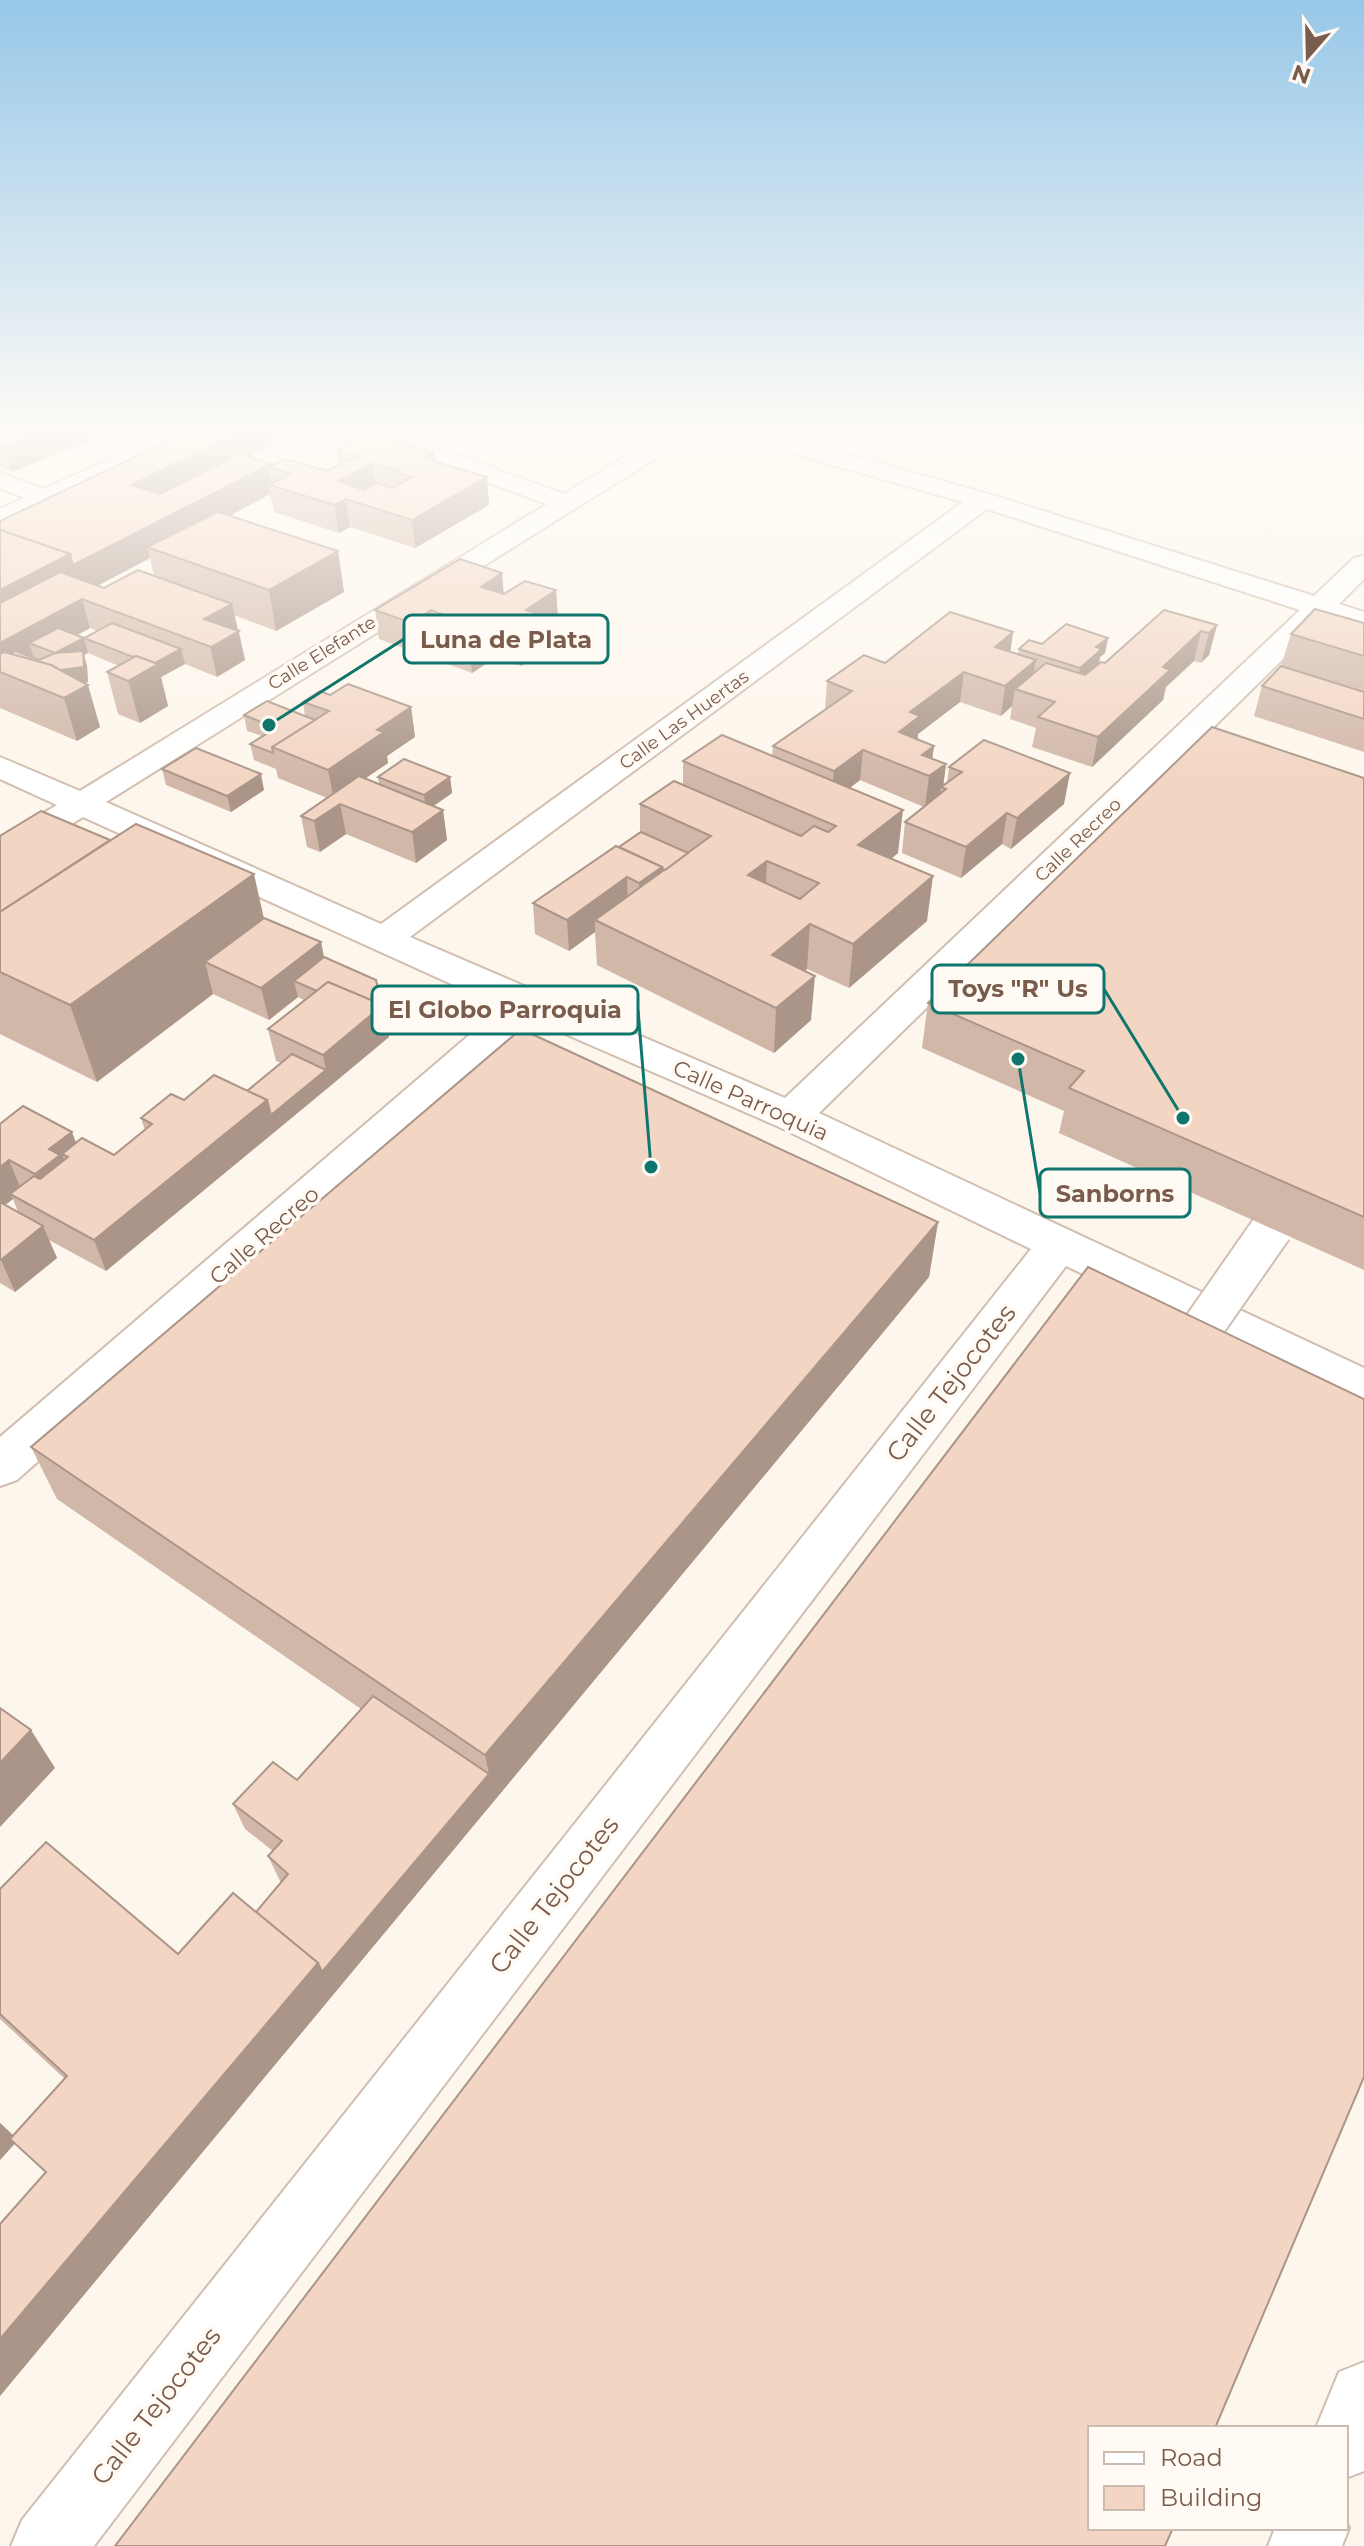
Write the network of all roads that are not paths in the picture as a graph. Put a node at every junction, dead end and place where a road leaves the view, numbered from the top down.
1 (492, 547) edge
2 (919, 547) edge
3 (1130, 547) edge
4 (1364, 564) edge
5 (1319, 607) junction
6 (1364, 621) edge
7 (0, 767) edge
8 (80, 805) junction
9 (0, 854) edge
10 (384, 939) junction
11 (528, 1004) junction
12 (791, 1116) junction
13 (1272, 1228) dead end
14 (1060, 1243) junction
15 (1173, 1370) edge
16 (1364, 1389) edge
17 (0, 1466) edge
18 (1364, 2397) edge
19 (1348, 2437) edge
20 (48, 2546) edge

1 - 8 street, Calle Elefante
2 - 10 street, Calle Las Huertas
3 - 5 street
4 - 5 street, Calle Recreo
5 - 6 street
5 - 12 street, Calle Recreo
7 - 8 street, Calle Parroquia
8 - 9 street, Calle Elefante
8 - 10 street, Calle Parroquia
10 - 11 street, Calle Parroquia
11 - 12 street, Calle Parroquia
11 - 17 street, Calle Recreo
12 - 14 street, Calle Parroquia
13 - 15 street, bridge
14 - 16 street, Calle Parroquia
14 - 20 street, Calle Tejocotes
18 - 19 street

